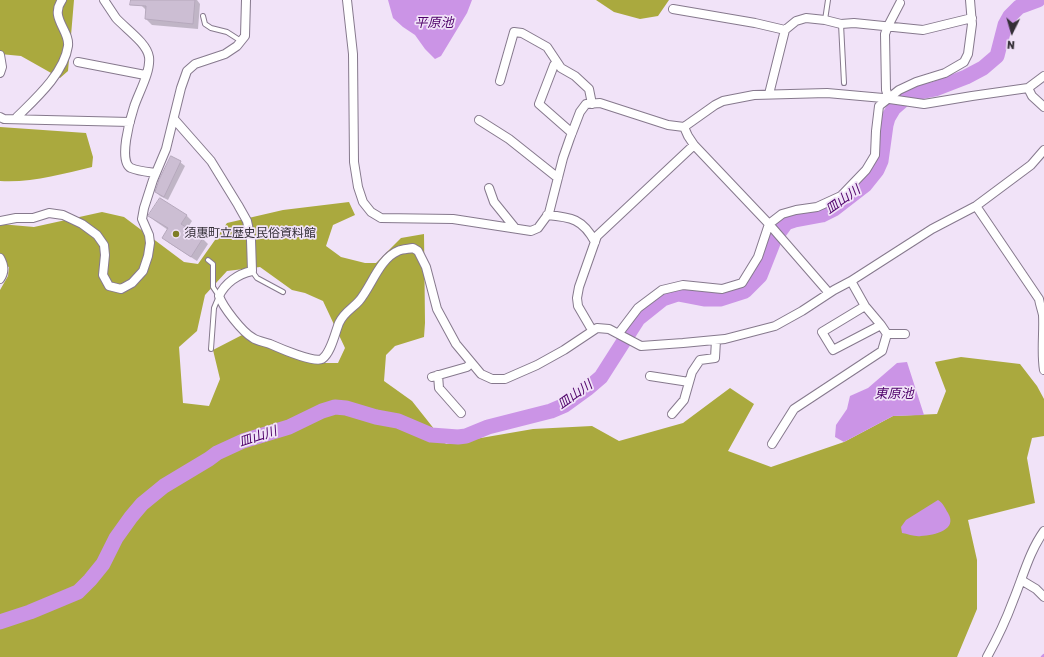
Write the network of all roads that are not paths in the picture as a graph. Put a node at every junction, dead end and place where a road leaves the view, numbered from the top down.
1 (62, 0) edge
2 (104, 0) edge
3 (246, 0) edge
4 (347, 0) edge
5 (828, 0) edge
6 (970, 0) edge
7 (900, 3) dead end
8 (672, 9) dead end
9 (203, 16) dead end
10 (972, 18) junction
11 (825, 20) junction
12 (841, 24) junction
13 (888, 26) junction
14 (785, 30) junction
15 (241, 41) junction
16 (0, 55) edge
17 (78, 62) dead end
18 (557, 62) junction
19 (0, 74) edge
20 (145, 75) junction
21 (1044, 76) edge
22 (500, 81) dead end
23 (844, 83) dead end
24 (1028, 88) junction
25 (769, 94) junction
26 (889, 98) junction
27 (592, 104) junction
28 (1044, 107) edge
29 (0, 117) edge
30 (16, 118) junction
31 (174, 119) junction
32 (479, 120) dead end
33 (130, 122) junction
34 (684, 127) junction
35 (572, 133) junction
36 (694, 145) junction
37 (1044, 150) edge
38 (155, 173) junction
39 (558, 178) junction
40 (489, 188) dead end
41 (976, 206) junction
42 (547, 215) junction
43 (0, 221) edge
44 (769, 224) junction
45 (515, 228) junction
46 (595, 242) junction
47 (0, 258) edge
48 (208, 260) dead end
49 (252, 271) junction
50 (0, 279) edge
51 (851, 282) junction
52 (283, 292) dead end
53 (829, 293) junction
54 (219, 296) junction
55 (1042, 297) edge
56 (865, 306) junction
57 (881, 325) junction
58 (592, 330) junction
59 (619, 333) junction
60 (887, 334) junction
61 (905, 334) dead end
62 (1044, 339) edge
63 (716, 340) junction
64 (211, 349) dead end
65 (471, 363) junction
66 (1044, 370) edge
67 (650, 376) dead end
68 (689, 382) junction
69 (461, 413) dead end
70 (672, 414) dead end
71 (772, 444) dead end
72 (1044, 531) edge
73 (1021, 580) junction
74 (1044, 597) edge
75 (988, 657) edge

1 - 30 street
2 - 20 street
3 - 15 street
4 - 45 street
5 - 11 lane
6 - 10 street
7 - 13 street
8 - 14 street
9 - 15 lane
10 - 13 street
10 - 26 street
11 - 12 street
11 - 14 street
12 - 13 street
12 - 23 lane
13 - 26 street
14 - 25 street
15 - 31 street
16 - 19 street
17 - 20 street
18 - 22 street
18 - 27 street
18 - 35 street
20 - 33 street
21 - 24 street
24 - 26 street
24 - 28 street
25 - 26 street
25 - 34 street
26 - 44 street
27 - 34 street
27 - 35 street
29 - 30 street
30 - 33 street
31 - 38 street
31 - 49 street
32 - 39 street
33 - 38 street
34 - 36 street
35 - 39 street
36 - 44 street
36 - 46 street
37 - 41 street
38 - 43 street
39 - 42 street
40 - 45 street
41 - 51 street
41 - 55 street
42 - 45 street
42 - 46 street
44 - 53 street
44 - 59 street
46 - 58 street
47 - 50 street
48 - 54 lane
49 - 52 lane
49 - 54 street
51 - 53 street
51 - 56 street
53 - 63 street
54 - 64 lane
54 - 65 street
55 - 62 street
56 - 57 street
56 - 57 street
57 - 60 street
58 - 59 street
58 - 65 street
59 - 63 street
60 - 61 street
60 - 71 street
62 - 66 street
63 - 68 street
65 - 69 street
67 - 68 street
68 - 70 street
72 - 73 street
73 - 74 street
73 - 75 street

